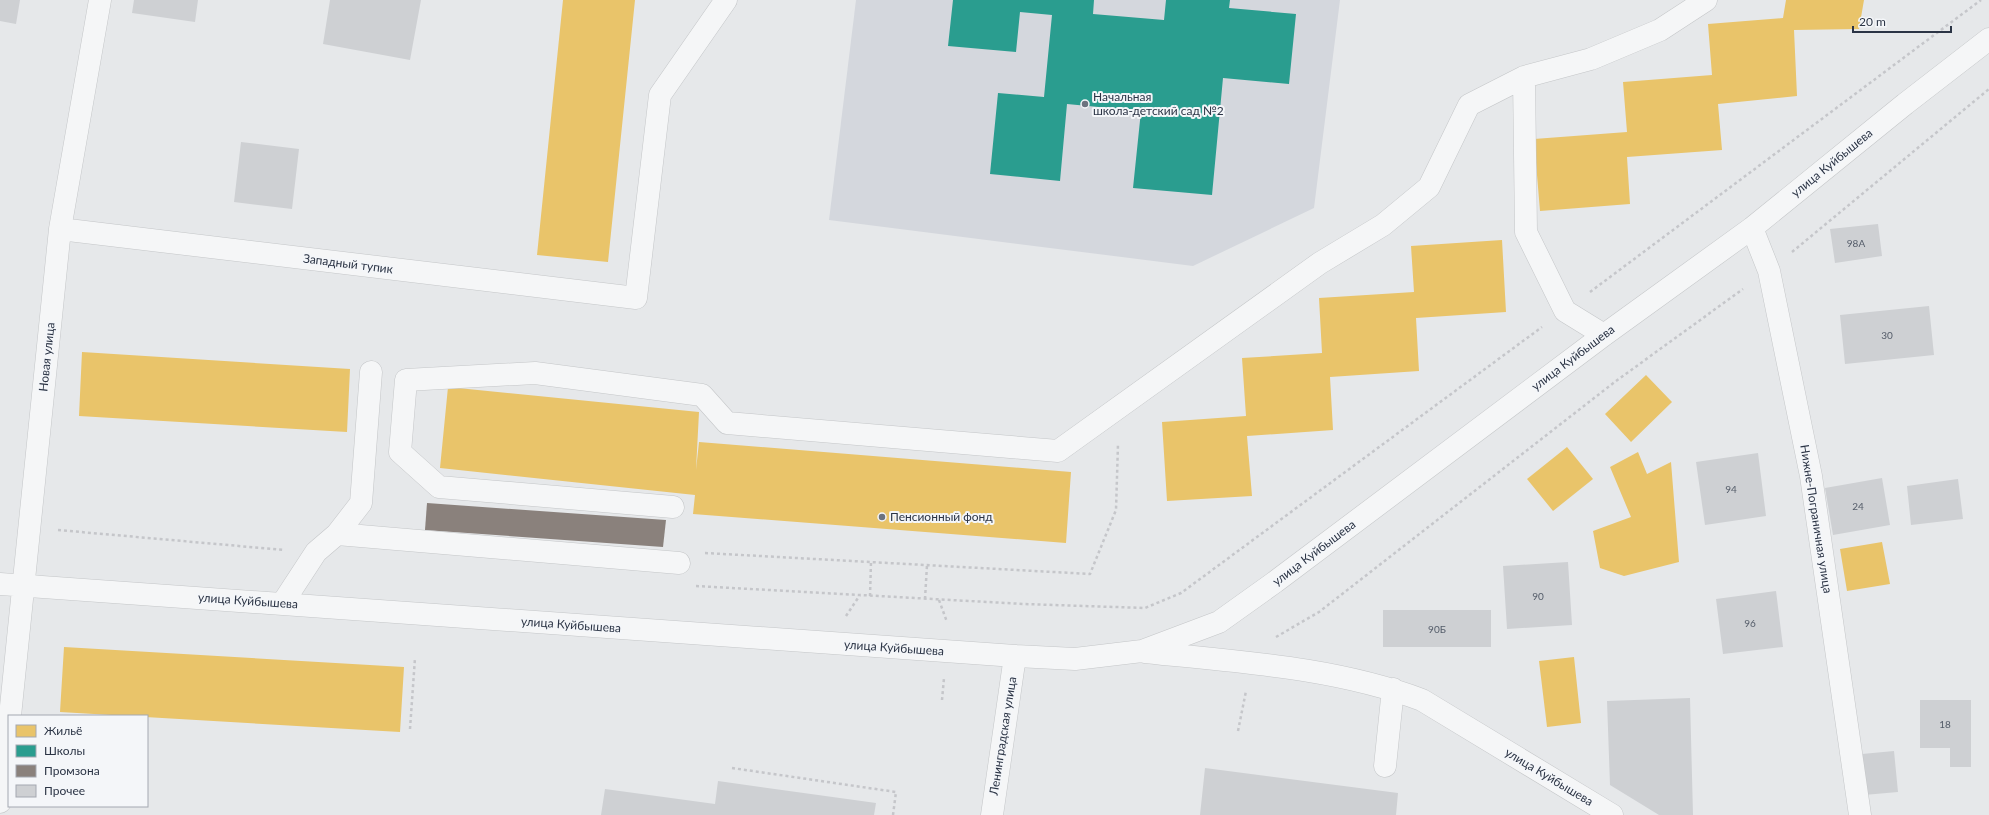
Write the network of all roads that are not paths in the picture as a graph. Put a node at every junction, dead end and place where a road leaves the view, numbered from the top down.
1 (100, 0) edge
2 (726, 0) edge
3 (1706, 0) edge
4 (1989, 39) edge
5 (1524, 77) junction
6 (1752, 228) junction
7 (60, 229) junction
8 (1604, 335) junction
9 (370, 372) dead end
10 (673, 507) dead end
11 (337, 534) junction
12 (678, 563) dead end
13 (0, 584) edge
14 (23, 585) junction
15 (282, 604) junction
16 (1142, 651) junction
17 (1015, 656) junction
18 (1393, 689) junction
19 (10, 715) edge
20 (8, 730) edge
21 (1385, 766) dead end
22 (0, 802) edge
23 (992, 815) edge
24 (1612, 815) edge
25 (1860, 815) edge

1 - 7 street, Новая улица
2 - 7 street, Западный тупик
3 - 5 street
4 - 6 street, улица Куйбышева
5 - 8 street
5 - 10 street
6 - 8 street, улица Куйбышева
6 - 25 street, Нижне-Пограничная улица
7 - 14 street, Новая улица
8 - 16 street, улица Куйбышева
9 - 11 street
11 - 12 street
11 - 15 street
13 - 14 street, улица Куйбышева
14 - 15 street, улица Куйбышева
14 - 19 street, Новая улица
15 - 17 street, улица Куйбышева
16 - 17 street, улица Куйбышева
16 - 18 street, улица Куйбышева
17 - 23 street, Ленинградская улица
18 - 21 street
18 - 24 street, улица Куйбышева
20 - 22 street

